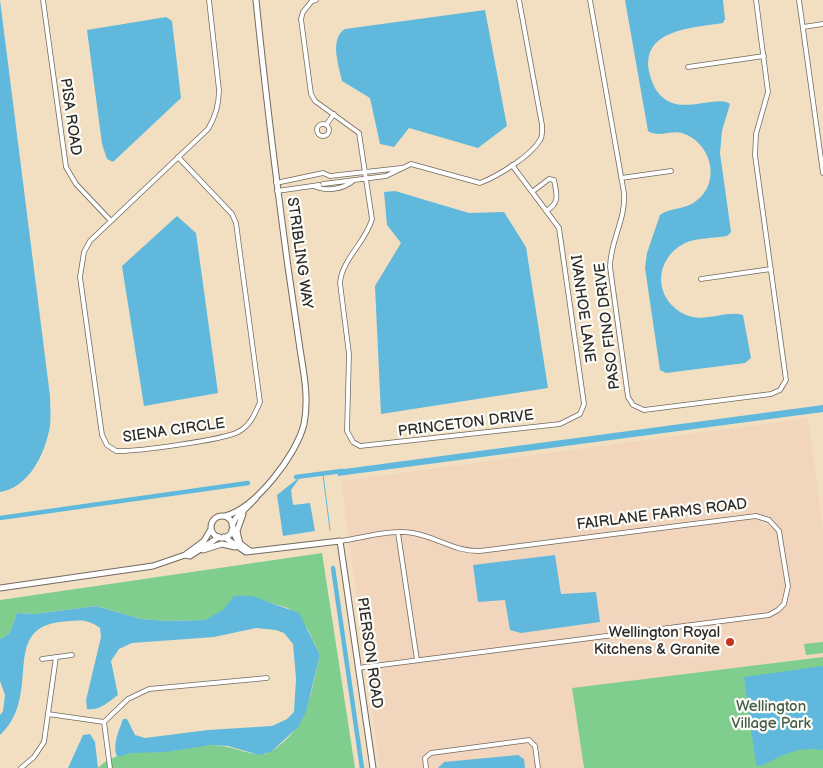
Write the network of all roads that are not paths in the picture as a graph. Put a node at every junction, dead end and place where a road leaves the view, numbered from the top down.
1 (43, 0) edge
2 (209, 0) edge
3 (256, 0) edge
4 (316, 0) edge
5 (519, 0) edge
6 (590, 0) edge
7 (756, 0) edge
8 (799, 0) edge
9 (823, 24) edge
10 (803, 27) junction
11 (764, 56) junction
12 (688, 66) dead end
13 (334, 114) junction
14 (326, 125) dead end
15 (821, 140) edge
16 (178, 157) junction
17 (512, 165) junction
18 (401, 168) junction
19 (672, 171) dead end
20 (366, 172) junction
21 (823, 174) edge
22 (328, 175) junction
23 (621, 178) junction
24 (367, 180) junction
25 (354, 181) junction
26 (276, 183) junction
27 (329, 184) junction
28 (314, 186) junction
29 (329, 189) junction
30 (277, 191) junction
31 (532, 192) junction
32 (546, 211) junction
33 (111, 221) junction
34 (771, 269) junction
35 (701, 279) dead end
36 (580, 414) joint
37 (257, 495) junction
38 (244, 510) junction
39 (225, 516) junction
40 (232, 528) junction
41 (211, 529) junction
42 (398, 533) junction
43 (222, 537) junction
44 (340, 541) junction
45 (240, 546) junction
46 (193, 554) junction
47 (185, 556) junction
48 (0, 588) edge
49 (72, 655) dead end
50 (56, 657) junction
51 (42, 659) dead end
52 (417, 660) junction
53 (358, 668) junction
54 (267, 678) dead end
55 (48, 714) junction
56 (104, 722) junction
57 (21, 768) edge
58 (110, 768) edge
59 (373, 768) edge
60 (426, 768) edge
61 (538, 768) edge

1 - 33 street, PISA ROAD
2 - 16 street, SIENA CIRCLE
3 - 26 street, STRIBLING WAY
4 - 13 street
5 - 17 street
6 - 23 street, PASO FINO DRIVE
7 - 11 street, PASO FINO DRIVE
8 - 10 street
9 - 10 street
10 - 15 street
11 - 12 street
11 - 34 street, PASO FINO DRIVE
13 - 14 street
13 - 20 street
15 - 21 street
16 - 33 street, SIENA CIRCLE
16 - 33 street, SIENA CIRCLE
17 - 18 street
17 - 31 street, IVANHOE LANE
18 - 20 street
18 - 24 street
19 - 23 street
20 - 22 street
20 - 24 street
22 - 26 street
22 - 27 street
23 - 34 street, PASO FINO DRIVE
24 - 25 street
24 - 36 street, PRINCETON DRIVE
25 - 27 street
25 - 29 street
26 - 30 street, STRIBLING WAY
27 - 28 street
27 - 29 street
28 - 29 street
28 - 30 street
30 - 37 street, STRIBLING WAY
31 - 32 street, IVANHOE LANE
31 - 32 street
32 - 36 street, IVANHOE LANE
34 - 35 street
37 - 38 street, STRIBLING WAY
37 - 39 street, STRIBLING WAY
38 - 40 street, STRIBLING WAY
38 - 45 street
39 - 40 street
39 - 41 street
40 - 43 street
40 - 45 street, FAIRLANE FARMS ROAD
41 - 43 street
41 - 47 street
42 - 44 street, FAIRLANE FARMS ROAD
42 - 52 street
42 - 52 street, FAIRLANE FARMS ROAD
43 - 45 street, FAIRLANE FARMS ROAD
43 - 46 street
44 - 45 street, FAIRLANE FARMS ROAD
44 - 53 street, PIERSON ROAD
45 - 46 street
46 - 47 street
47 - 48 street
49 - 50 street
50 - 51 street
50 - 55 street
52 - 53 street, FAIRLANE FARMS ROAD
53 - 59 street, PIERSON ROAD
54 - 56 street
55 - 56 street
55 - 57 street
56 - 58 street
60 - 61 street

